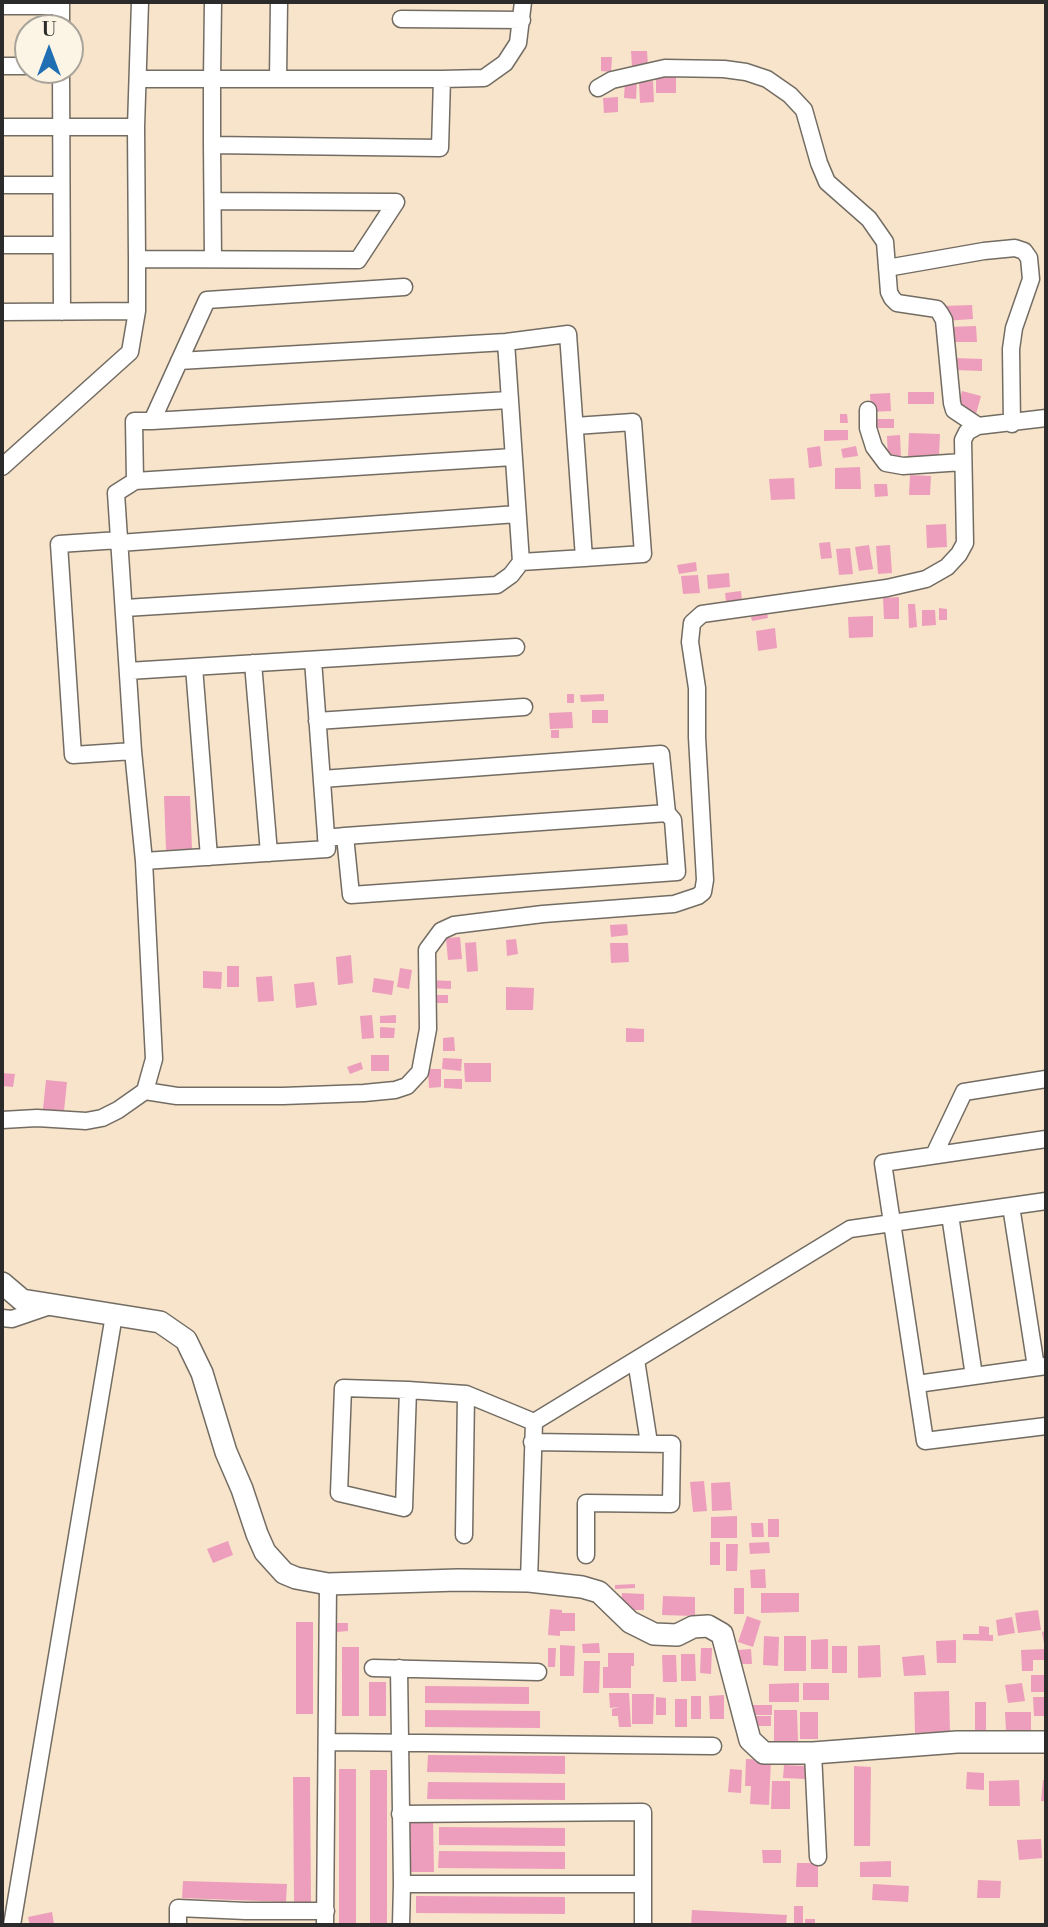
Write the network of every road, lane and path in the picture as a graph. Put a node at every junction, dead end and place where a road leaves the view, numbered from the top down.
1 (140, 2) edge
2 (213, 2) edge
3 (279, 2) edge
4 (523, 2) edge
5 (61, 4) edge
6 (2, 6) edge
7 (401, 19) dead end
8 (522, 20) junction
9 (139, 79) junction
10 (212, 79) junction
11 (278, 79) junction
12 (442, 79) junction
13 (61, 84) edge
14 (598, 88) dead end
15 (2, 127) edge
16 (60, 127) junction
17 (136, 127) junction
18 (212, 145) junction
19 (2, 185) edge
20 (60, 185) junction
21 (213, 201) junction
22 (2, 245) edge
23 (60, 245) junction
24 (138, 259) junction
25 (213, 259) junction
26 (887, 268) junction
27 (404, 287) dead end
28 (137, 311) junction
29 (2, 312) edge
30 (62, 312) junction
31 (506, 342) junction
32 (179, 361) junction
33 (509, 400) junction
34 (868, 410) dead end
35 (1046, 418) edge
36 (152, 421) junction
37 (1012, 424) junction
38 (575, 426) junction
39 (978, 426) junction
40 (513, 457) junction
41 (963, 462) junction
42 (2, 467) edge
43 (135, 481) junction
44 (517, 514) junction
45 (119, 541) junction
46 (584, 558) junction
47 (521, 562) junction
48 (125, 608) junction
49 (516, 647) dead end
50 (313, 660) junction
51 (253, 663) junction
52 (194, 667) junction
53 (128, 671) junction
54 (524, 707) dead end
55 (317, 721) junction
56 (133, 751) junction
57 (321, 779) junction
58 (667, 813) junction
59 (345, 836) junction
60 (326, 838) junction
61 (269, 853) junction
62 (209, 857) junction
63 (144, 861) junction
64 (1046, 1079) edge
65 (145, 1091) junction
66 (2, 1120) edge
67 (1046, 1139) edge
68 (934, 1155) junction
69 (1046, 1201) edge
70 (1012, 1206) junction
71 (950, 1215) junction
72 (892, 1223) junction
73 (2, 1283) edge
74 (55, 1304) junction
75 (114, 1315) junction
76 (2, 1318) edge
77 (636, 1360) junction
78 (1041, 1366) edge
79 (974, 1376) junction
80 (916, 1384) junction
81 (408, 1390) junction
82 (466, 1394) junction
83 (534, 1422) junction
84 (1046, 1426) edge
85 (532, 1442) junction
86 (649, 1443) junction
87 (464, 1535) dead end
88 (586, 1555) dead end
89 (529, 1581) junction
90 (328, 1584) junction
91 (373, 1668) dead end
92 (399, 1668) junction
93 (538, 1672) dead end
94 (328, 1742) junction
95 (1046, 1742) edge
96 (400, 1743) junction
97 (713, 1746) dead end
98 (813, 1753) junction
99 (400, 1814) junction
100 (818, 1857) dead end
101 (402, 1884) junction
102 (643, 1884) junction
103 (246, 1918) edge
104 (326, 1918) edge
105 (12, 1925) edge
106 (178, 1925) edge
107 (401, 1925) edge
108 (643, 1925) edge

1 - 9 street
2 - 10 street
3 - 11 street
4 - 8 street
5 - 6 street
7 - 8 street
8 - 12 street
9 - 10 street
9 - 17 street
10 - 11 street
10 - 18 street
11 - 12 street
12 - 18 street
13 - 16 street
14 - 26 street
15 - 16 street
16 - 17 street
16 - 20 street
17 - 24 street
18 - 21 street
19 - 20 street
20 - 23 street
21 - 25 street
21 - 25 street
22 - 23 street
23 - 30 street
24 - 25 street
24 - 28 street
26 - 37 street
26 - 39 street
27 - 32 street
28 - 30 street
28 - 42 street
29 - 30 street
31 - 32 street
31 - 33 street
31 - 38 street
32 - 36 street
33 - 36 street
33 - 40 street
34 - 41 street
35 - 37 street
36 - 43 street
37 - 39 street
38 - 46 street
38 - 46 street
39 - 41 street
40 - 43 street
40 - 44 street
41 - 65 street
43 - 45 street
44 - 45 street
44 - 47 street
45 - 48 street
45 - 56 street
46 - 47 street
47 - 48 street
48 - 53 street
49 - 50 street
50 - 51 street
50 - 55 street
51 - 52 street
51 - 61 street
52 - 53 street
52 - 62 street
53 - 56 street
54 - 55 street
55 - 57 street
56 - 63 street
57 - 58 street
57 - 60 street
58 - 59 street
58 - 59 street
59 - 60 street
60 - 61 street
61 - 62 street
62 - 63 street
63 - 65 street
64 - 68 street
65 - 66 street
67 - 68 street
68 - 72 street
69 - 70 street
70 - 71 street
70 - 78 street
71 - 72 street
71 - 79 street
72 - 77 street
72 - 80 street
73 - 74 street
74 - 75 street
74 - 76 street
75 - 90 street
75 - 105 street
77 - 83 street
77 - 86 street
78 - 79 street
79 - 80 street
80 - 84 street
81 - 81 street
81 - 82 street
82 - 83 street
82 - 87 street
83 - 85 street
85 - 86 street
85 - 89 street
86 - 88 street
89 - 90 street
89 - 98 street
90 - 94 street
91 - 92 street
92 - 93 street
92 - 96 street
94 - 96 street
94 - 104 street
95 - 98 street
96 - 97 street
96 - 99 street
98 - 100 street
99 - 101 street
99 - 102 street
101 - 102 street
101 - 107 street
102 - 108 street
103 - 104 street
103 - 106 street

